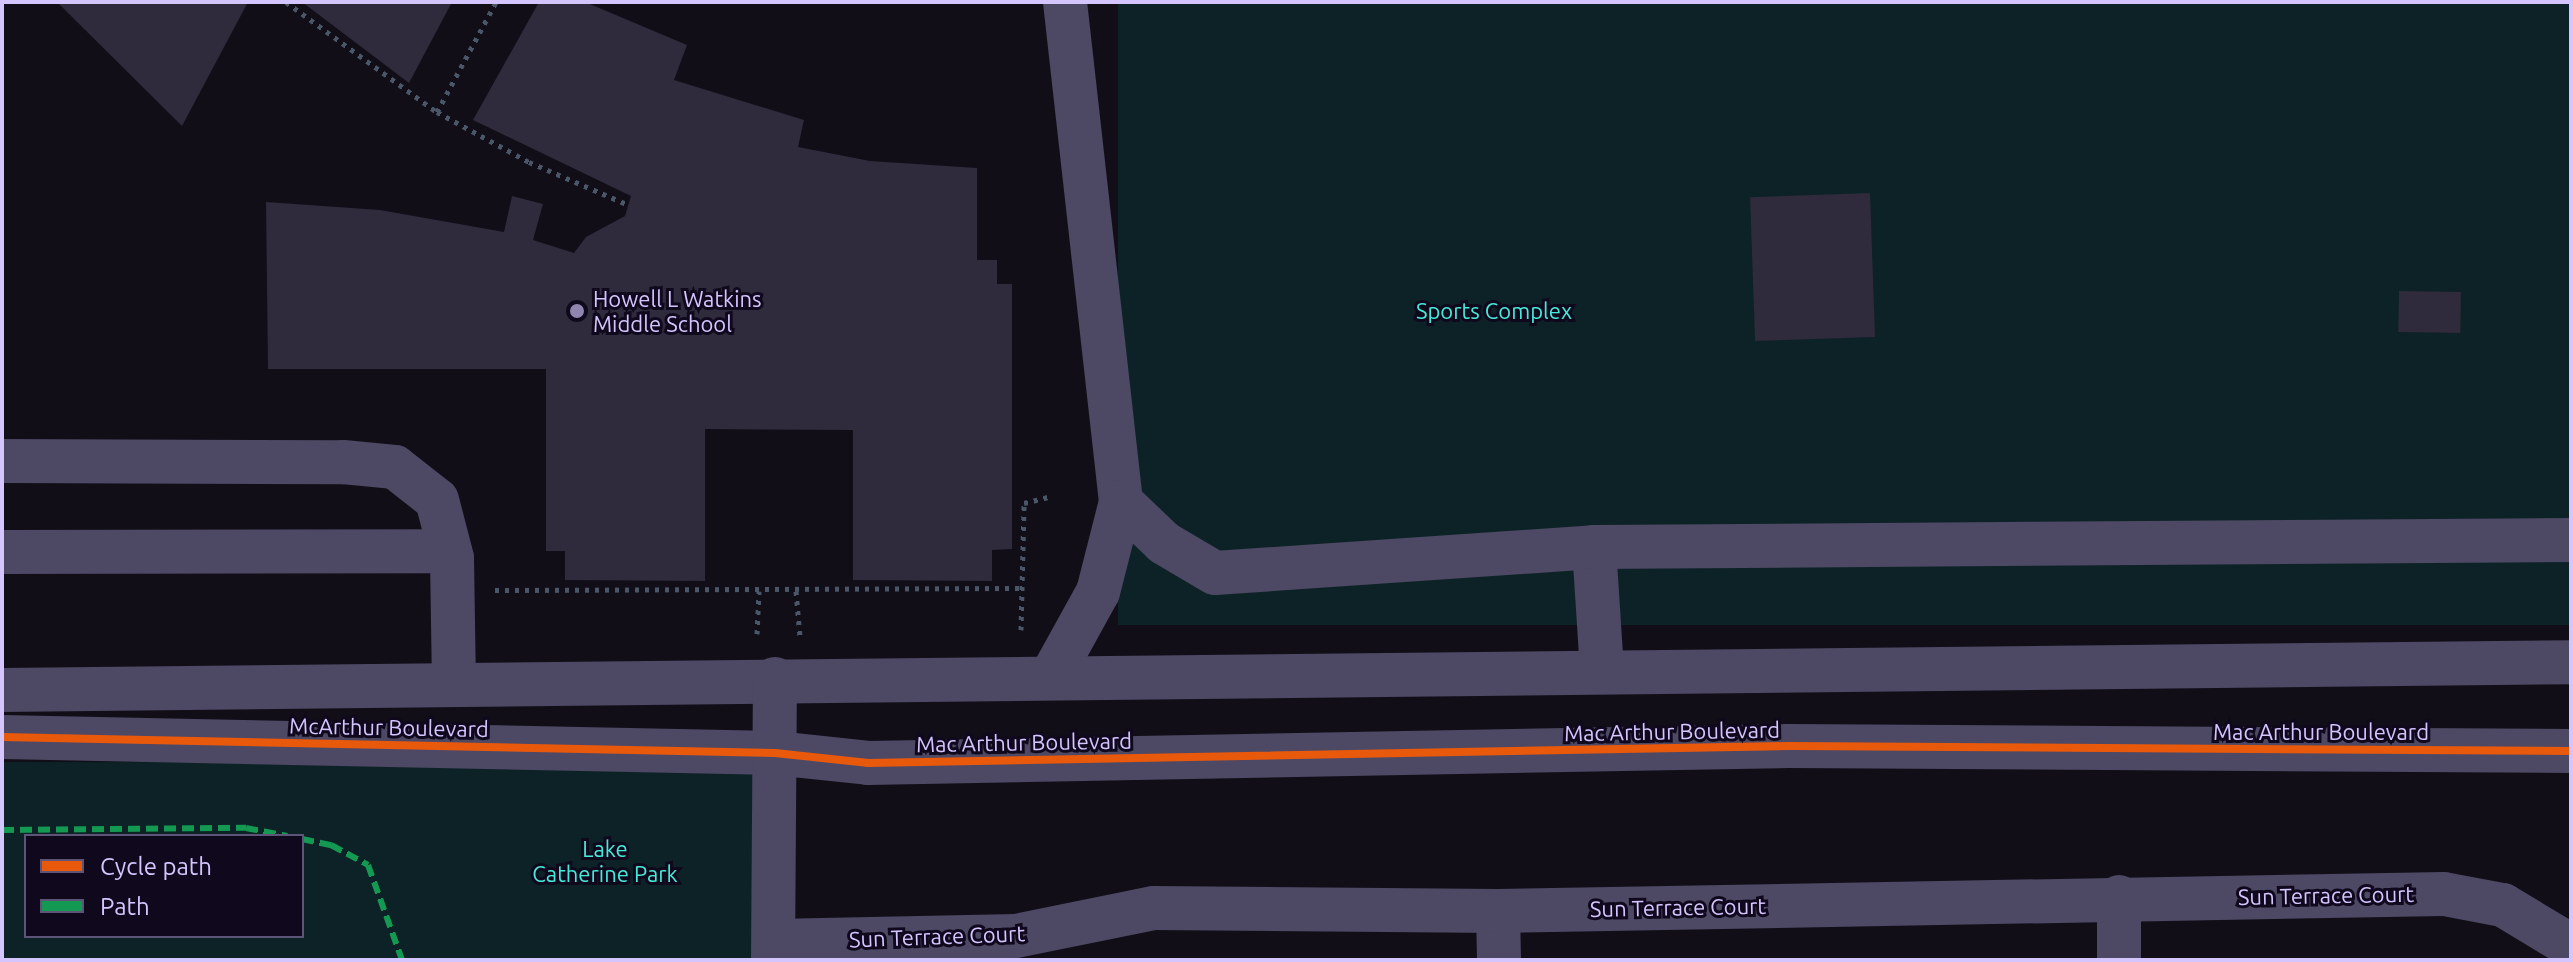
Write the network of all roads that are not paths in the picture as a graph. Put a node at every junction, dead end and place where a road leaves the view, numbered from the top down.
1 (1065, 2) edge
2 (2, 461) edge
3 (1121, 502) junction
4 (2571, 540) edge
5 (1594, 547) junction
6 (450, 551) junction
7 (2, 552) edge
8 (2571, 662) edge
9 (1602, 671) junction
10 (1051, 677) junction
11 (775, 679) junction
12 (454, 683) junction
13 (2, 690) edge
14 (2, 737) edge
15 (2571, 751) edge
16 (775, 753) junction
17 (2119, 897) junction
18 (1498, 911) junction
19 (2571, 946) edge
20 (774, 951) edge
21 (1499, 960) edge
22 (2119, 960) edge

1 - 3 street
2 - 6 street
3 - 5 street
3 - 10 street
4 - 5 street
5 - 9 street
6 - 7 street
6 - 12 street
8 - 9 street
9 - 10 street
10 - 11 street
11 - 12 street, McArthur Boulevard
11 - 16 street
12 - 13 street, McArthur Boulevard
14 - 16 street, McArthur Boulevard
15 - 16 street, Mac Arthur Boulevard
16 - 20 street
17 - 18 street, Sun Terrace Court
17 - 19 street, Sun Terrace Court
17 - 22 street
18 - 20 street, Sun Terrace Court
18 - 21 street

